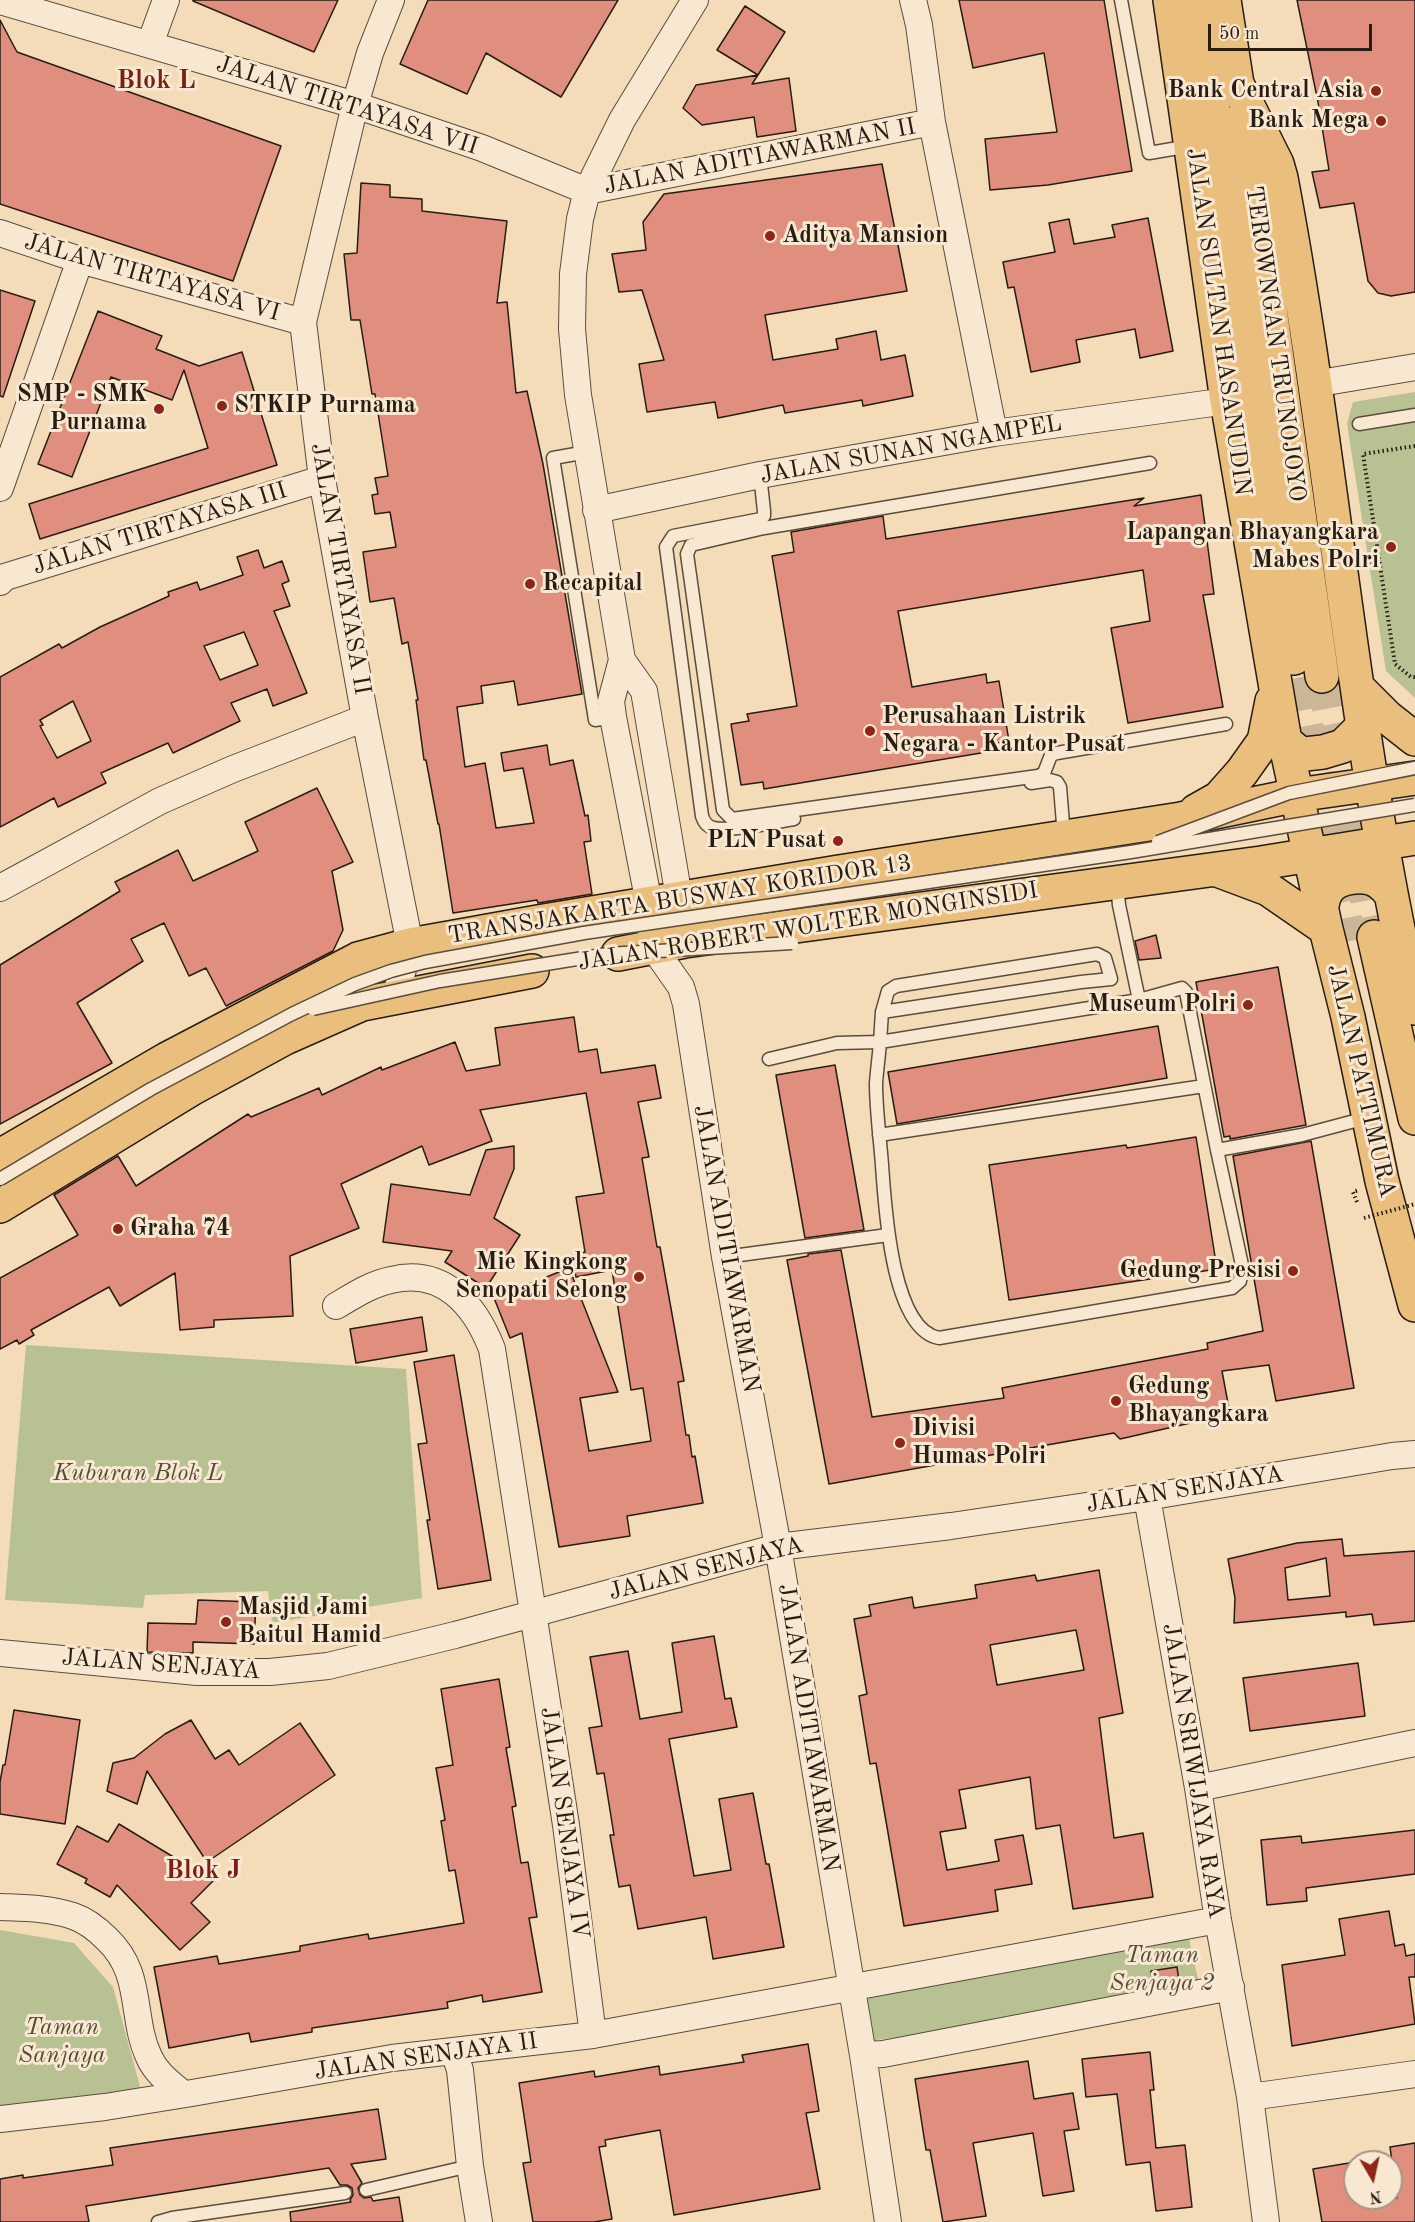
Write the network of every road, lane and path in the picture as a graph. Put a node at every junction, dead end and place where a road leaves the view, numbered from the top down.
1 (166, 0) edge
2 (391, 0) edge
3 (695, 0) edge
4 (913, 0) edge
5 (1121, 0) edge
6 (1170, 0) edge
7 (1195, 0) edge
8 (1224, 0) edge
9 (0, 1) edge
10 (150, 44) junction
11 (1223, 86) junction
12 (355, 105) junction
13 (932, 122) junction
14 (1191, 146) junction
15 (587, 191) junction
16 (1230, 211) junction
17 (0, 233) edge
18 (80, 260) junction
19 (303, 322) junction
20 (1415, 367) edge
21 (1314, 384) junction
22 (1227, 401) junction
23 (1415, 415) edge
24 (1359, 424) dead end
25 (994, 433) junction
26 (1415, 447) edge
27 (587, 452) junction
28 (1150, 463) dead end
29 (760, 475) junction
30 (322, 479) junction
31 (0, 488) edge
32 (596, 510) junction
33 (763, 523) junction
34 (2, 575) edge
35 (622, 660) junction
36 (1415, 677) edge
37 (1298, 678) junction
38 (1358, 688) junction
39 (613, 717) junction
40 (365, 718) junction
41 (1226, 724) dead end
42 (1362, 727) junction
43 (1415, 739) edge
44 (1285, 741) junction
45 (1415, 768) edge
46 (1048, 775) junction
47 (1415, 778) edge
48 (1373, 783) junction
49 (1297, 795) junction
50 (1415, 805) edge
51 (1181, 819) junction
52 (1064, 838) junction
53 (1415, 838) edge
54 (1382, 843) junction
55 (1131, 852) junction
56 (1311, 855) junction
57 (1215, 869) junction
58 (1100, 887) junction
59 (0, 888) edge
60 (1402, 891) edge
61 (664, 902) junction
62 (932, 920) dead end
63 (1354, 931) junction
64 (685, 941) junction
65 (804, 941) dead end
66 (410, 945) junction
67 (653, 946) junction
68 (1134, 976) junction
69 (1111, 979) junction
70 (681, 987) junction
71 (394, 997) junction
72 (1139, 1000) junction
73 (1415, 1008) edge
74 (882, 1012) junction
75 (292, 1014) junction
76 (880, 1042) junction
77 (167, 1059) junction
78 (769, 1059) dead end
79 (1204, 1086) junction
80 (193, 1088) junction
81 (1369, 1117) junction
82 (1415, 1118) edge
83 (879, 1135) junction
84 (1217, 1150) junction
85 (0, 1156) edge
86 (0, 1179) edge
87 (1415, 1204) edge
88 (0, 1206) edge
89 (1415, 1215) edge
90 (1364, 1218) dead end
91 (888, 1235) junction
92 (725, 1257) junction
93 (1415, 1305) edge
94 (336, 1306) dead end
95 (1415, 1454) edge
96 (1147, 1497) junction
97 (778, 1547) junction
98 (533, 1612) junction
99 (0, 1653) edge
100 (1415, 1743) edge
101 (1198, 1788) junction
102 (0, 1907) edge
103 (1218, 1920) junction
104 (851, 1987) junction
105 (1231, 1987) junction
106 (593, 2035) junction
107 (454, 2052) junction
108 (863, 2055) junction
109 (1415, 2074) edge
110 (183, 2094) junction
111 (1250, 2097) junction
112 (0, 2119) edge
113 (470, 2166) junction
114 (366, 2190) dead end
115 (345, 2193) dead end
116 (158, 2222) edge
117 (479, 2222) edge
118 (888, 2222) edge
119 (1266, 2222) edge

1 - 10 street
2 - 12 street, JALAN TIRTAYASA II
3 - 15 street, JALAN ADITIAWARMAN
4 - 13 street
5 - 14 lane
6 - 14 main road, JALAN SULTAN HASANUDIN
7 - 11 main road
8 - 11 main road
9 - 10 street, JALAN TIRTAYASA VII
10 - 12 street, JALAN TIRTAYASA VII
11 - 16 main road, TEROWNGAN TRUNOJOYO
11 - 21 main road
11 - 37 main road, TEROWNGAN TRUNOJOYO
12 - 15 street, JALAN TIRTAYASA VII
12 - 19 street, JALAN TIRTAYASA II
13 - 15 street, JALAN ADITIAWARMAN II
13 - 25 street
14 - 16 main road
14 - 22 main road, JALAN SULTAN HASANUDIN
15 - 27 street, JALAN ADITIAWARMAN
16 - 37 main road, TEROWNGAN TRUNOJOYO
17 - 18 street, JALAN TIRTAYASA VI
18 - 19 street, JALAN TIRTAYASA VI
18 - 31 street
19 - 30 street, JALAN TIRTAYASA II
20 - 21 street
21 - 38 main road
22 - 25 street, JALAN SUNAN NGAMPEL
22 - 37 main road, JALAN SULTAN HASANUDIN
23 - 24 lane
25 - 29 street, JALAN SUNAN NGAMPEL
26 - 36 path
27 - 32 street, JALAN ADITIAWARMAN
27 - 39 lane
28 - 33 lane
29 - 32 street, JALAN SUNAN NGAMPEL
29 - 33 lane
30 - 34 street, JALAN TIRTAYASA III
30 - 40 street, JALAN TIRTAYASA II
32 - 35 street, JALAN ADITIAWARMAN
33 - 46 lane
33 - 46 lane
35 - 39 street, JALAN ADITIAWARMAN
35 - 61 street, JALAN ADITIAWARMAN
37 - 44 main road, JALAN SULTAN HASANUDIN
37 - 51 main road
38 - 42 main road
38 - 43 main road
39 - 61 street, JALAN ADITIAWARMAN
40 - 59 street
40 - 66 street, JALAN TIRTAYASA II
41 - 46 lane
42 - 44 main road
42 - 48 main road
44 - 49 main road, JALAN SULTAN HASANUDIN
45 - 55 lane, bridge
46 - 52 lane
47 - 48 main road, JALAN ROBERT WOLTER MONGINSIDI
48 - 49 main road, JALAN ROBERT WOLTER MONGINSIDI
48 - 54 main road
49 - 51 main road, JALAN ROBERT WOLTER MONGINSIDI
49 - 56 main road, JALAN SULTAN HASANUDIN
50 - 55 lane, TRANSJAKARTA BUSWAY KORIDOR 13, bridge
51 - 52 main road, JALAN ROBERT WOLTER MONGINSIDI
52 - 61 main road, JALAN ROBERT WOLTER MONGINSIDI
53 - 54 main road, JALAN ROBERT WOLTER MONGINSIDI
54 - 56 main road, JALAN ROBERT WOLTER MONGINSIDI
54 - 60 main road
55 - 75 lane, TRANSJAKARTA BUSWAY KORIDOR 13, bridge
56 - 57 main road, JALAN ROBERT WOLTER MONGINSIDI
56 - 63 main road, JALAN PATTIMURA
57 - 58 main road, JALAN ROBERT WOLTER MONGINSIDI
57 - 63 main road
58 - 62 lane
58 - 64 main road, JALAN ROBERT WOLTER MONGINSIDI
58 - 68 lane
60 - 63 main road
60 - 63 main road
61 - 64 street, JALAN ADITIAWARMAN
61 - 66 main road, JALAN ROBERT WOLTER MONGINSIDI
61 - 67 street, JALAN ADITIAWARMAN
63 - 73 main road, JALAN PATTIMURA
63 - 81 main road, JALAN PATTIMURA
63 - 82 main road
63 - 89 main road
64 - 67 main road, JALAN ROBERT WOLTER MONGINSIDI
64 - 70 street, JALAN ADITIAWARMAN
65 - 75 lane, bridge
66 - 71 street, JALAN TIRTAYASA II
66 - 77 main road, JALAN ROBERT WOLTER MONGINSIDI
67 - 70 street, JALAN ADITIAWARMAN
67 - 71 main road, JALAN ROBERT WOLTER MONGINSIDI
68 - 69 lane
68 - 72 lane
69 - 74 lane
69 - 74 lane
70 - 92 street, JALAN ADITIAWARMAN
71 - 80 main road, JALAN ROBERT WOLTER MONGINSIDI
72 - 76 lane
72 - 79 lane
74 - 76 lane
75 - 86 lane, TRANSJAKARTA BUSWAY KORIDOR 13, bridge
76 - 78 lane
76 - 83 lane
77 - 80 main road
77 - 85 main road, JALAN ROBERT WOLTER MONGINSIDI
79 - 83 lane
79 - 84 lane
80 - 88 main road, JALAN ROBERT WOLTER MONGINSIDI
81 - 84 lane
81 - 93 main road, JALAN PATTIMURA
83 - 91 lane
84 - 91 lane
87 - 90 path, bridge
91 - 92 lane
92 - 97 street, JALAN ADITIAWARMAN
94 - 98 street, JALAN SENJAYA IV
95 - 96 street, JALAN SENJAYA
96 - 97 street, JALAN SENJAYA
96 - 101 street, JALAN SRIWIJAYA RAYA
97 - 98 street, JALAN SENJAYA
97 - 104 street, JALAN ADITIAWARMAN
98 - 99 street, JALAN SENJAYA
98 - 106 street, JALAN SENJAYA IV
100 - 101 street
101 - 103 street, JALAN SRIWIJAYA RAYA
102 - 110 street
103 - 104 street, JALAN SENJAYA II
103 - 105 street, JALAN SRIWIJAYA RAYA
104 - 106 street, JALAN SENJAYA II
104 - 108 street, JALAN ADITIAWARMAN
105 - 108 street
105 - 111 street, JALAN SRIWIJAYA RAYA
106 - 107 street, JALAN SENJAYA II
107 - 110 street, JALAN SENJAYA II
107 - 113 street
108 - 118 street, JALAN ADITIAWARMAN
109 - 111 street
110 - 112 street, JALAN SENJAYA II
111 - 119 street, JALAN SRIWIJAYA RAYA
113 - 114 lane
113 - 117 street
115 - 116 lane

